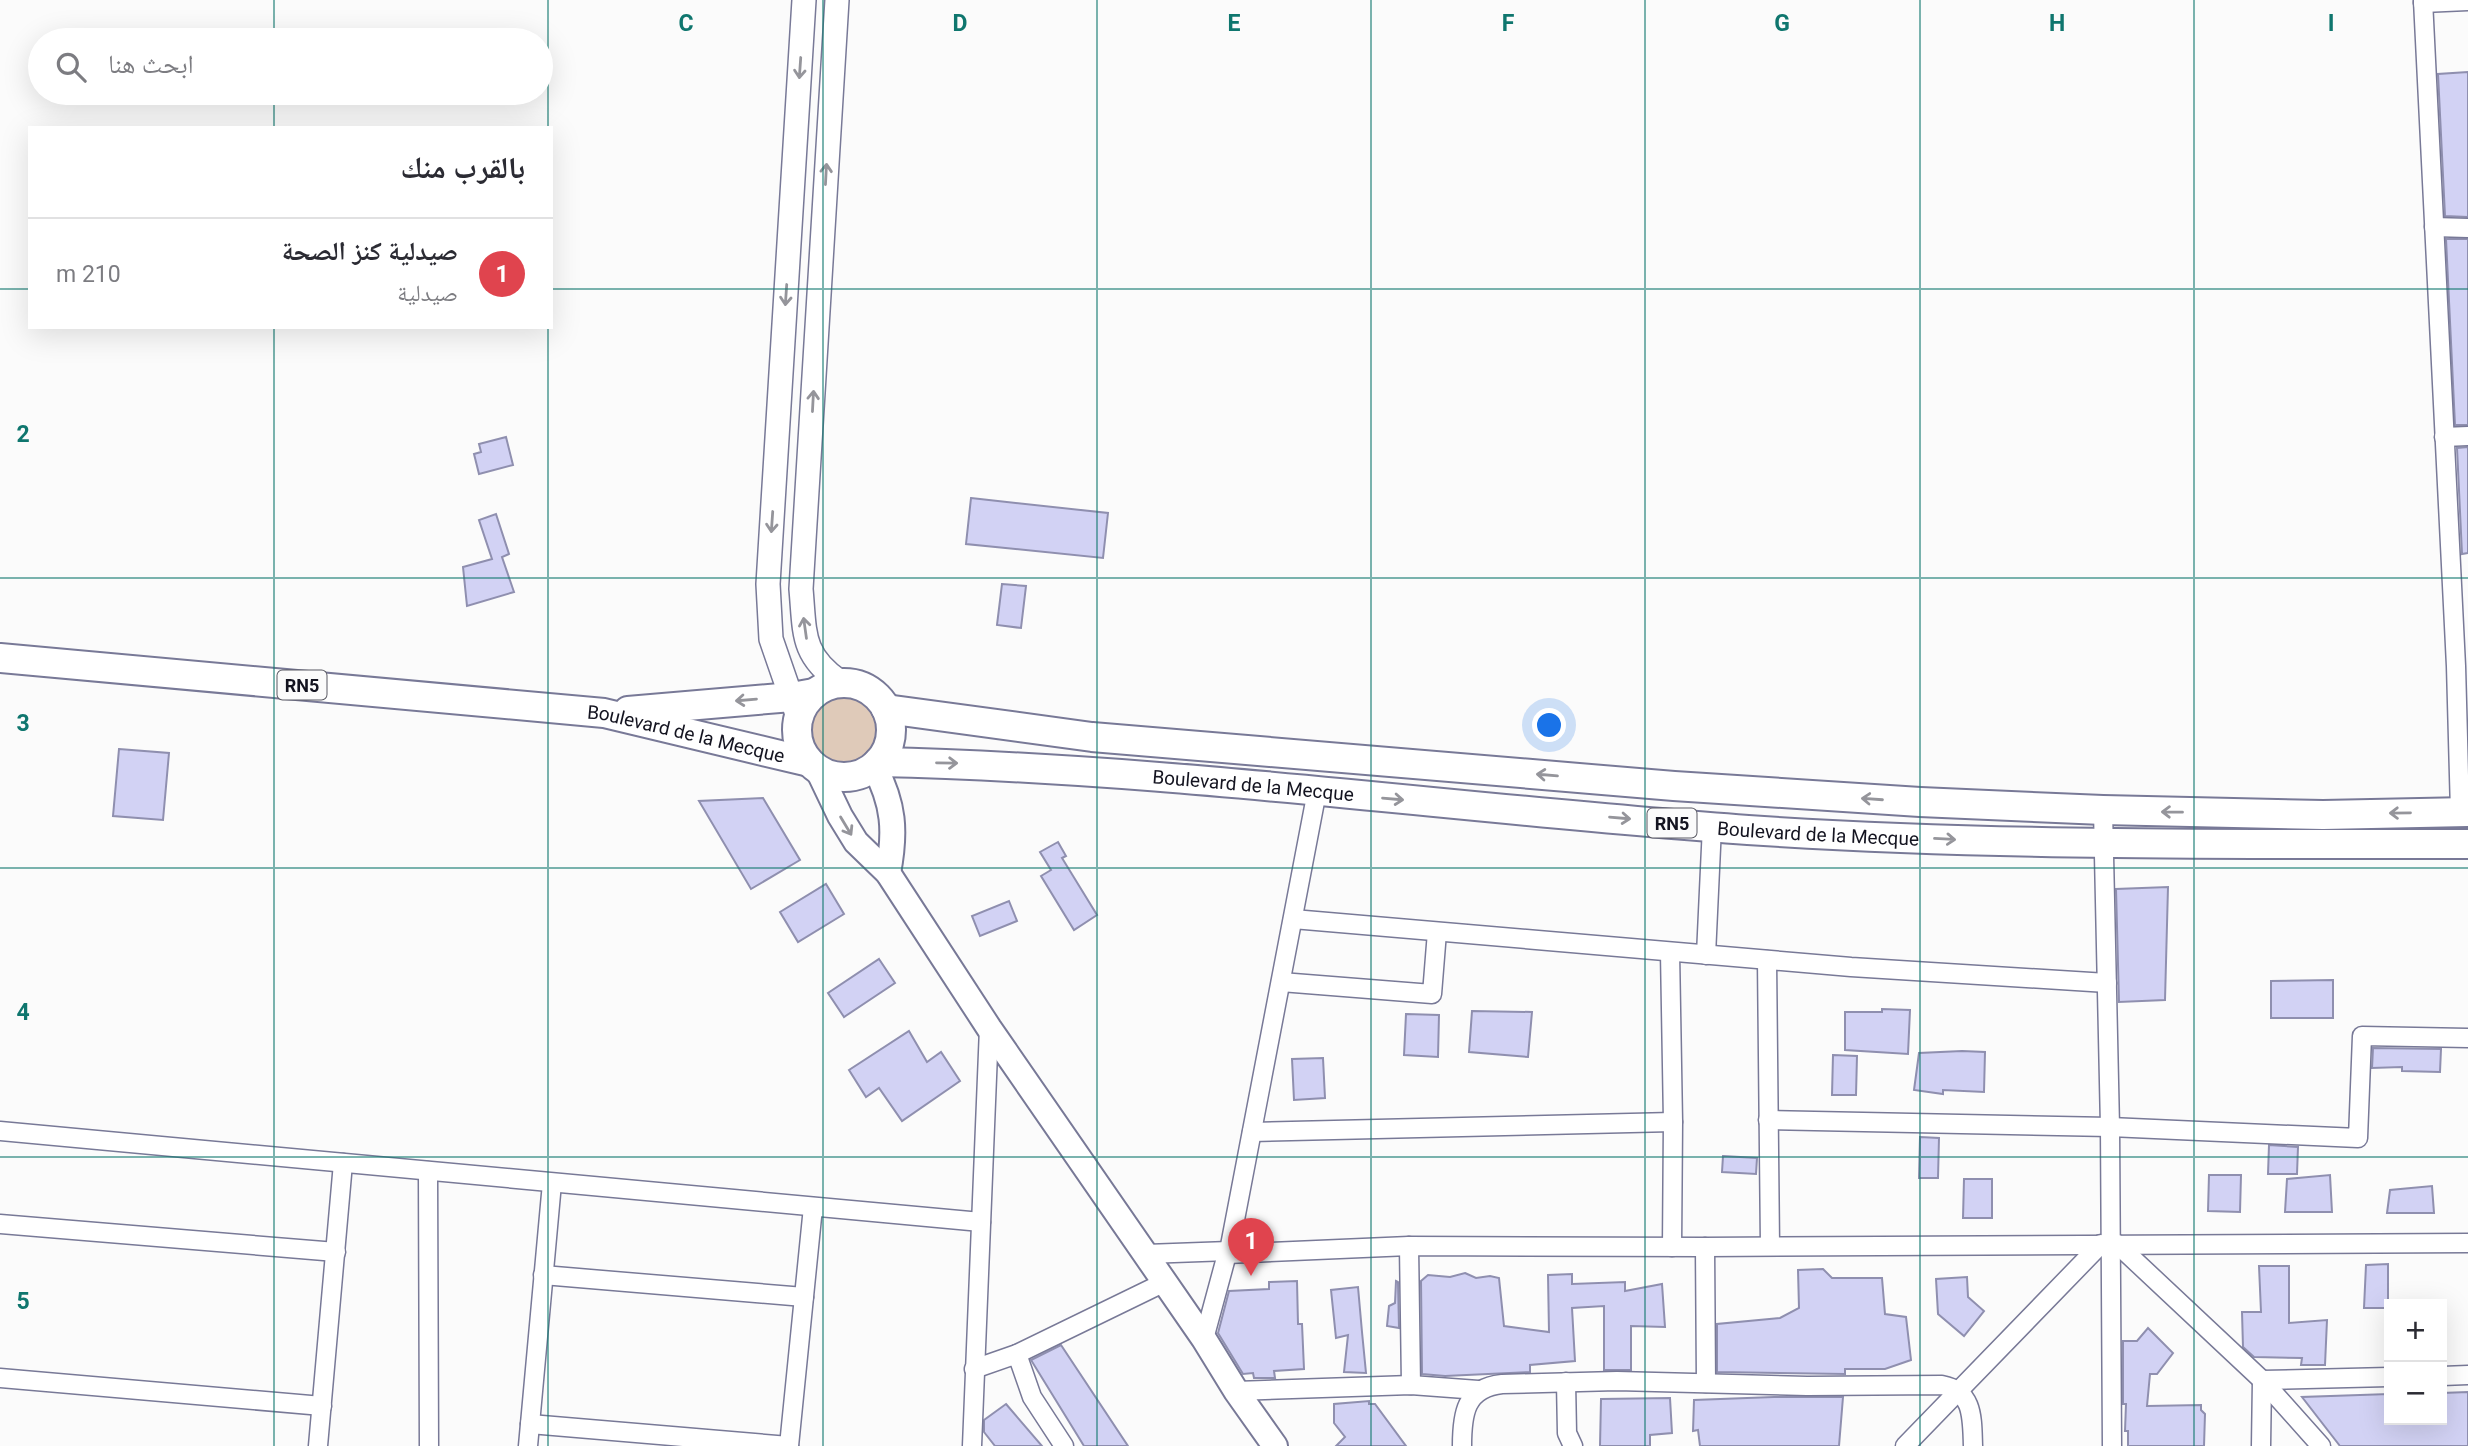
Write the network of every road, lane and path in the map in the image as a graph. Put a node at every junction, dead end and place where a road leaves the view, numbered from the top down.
1 (804, 0) edge
2 (837, 0) edge
3 (2468, 1) edge
4 (2423, 2) edge
5 (2434, 227) junction
6 (2468, 228) edge
7 (2444, 436) junction
8 (2468, 436) edge
9 (0, 658) edge
10 (2462, 660) edge
11 (840, 682) junction
12 (801, 702) junction
13 (886, 709) junction
14 (604, 713) junction
15 (876, 764) junction
16 (814, 766) junction
17 (1317, 791) junction
18 (2103, 810) junction
19 (2464, 812) edge
20 (1712, 826) junction
21 (2468, 844) edge
22 (2104, 845) junction
23 (888, 873) junction
24 (1293, 919) junction
25 (1437, 932) junction
26 (1670, 951) junction
27 (1706, 954) junction
28 (1767, 960) junction
29 (1280, 982) junction
30 (2107, 983) junction
31 (989, 1028) junction
32 (2468, 1038) edge
33 (1768, 1120) junction
34 (1673, 1122) junction
35 (2110, 1127) junction
36 (0, 1131) edge
37 (1252, 1132) junction
38 (343, 1163) junction
39 (428, 1171) junction
40 (552, 1183) junction
41 (813, 1207) junction
42 (981, 1223) junction
43 (0, 1224) edge
44 (2468, 1243) edge
45 (2110, 1244) junction
46 (1409, 1246) junction
47 (1769, 1246) junction
48 (1672, 1247) junction
49 (1704, 1247) junction
50 (335, 1252) junction
51 (1228, 1253) junction
52 (1146, 1254) junction
53 (543, 1275) junction
54 (1165, 1282) junction
55 (804, 1297) junction
56 (1204, 1339) junction
57 (1017, 1354) junction
58 (974, 1369) junction
59 (2447, 1376) edge
60 (2468, 1376) edge
61 (2384, 1377) edge
62 (0, 1378) edge
63 (2262, 1380) junction
64 (1566, 1382) junction
65 (1706, 1383) junction
66 (1411, 1385) junction
67 (1478, 1390) junction
68 (1236, 1391) junction
69 (1959, 1391) junction
70 (322, 1406) junction
71 (530, 1424) junction
72 (318, 1446) edge
73 (429, 1446) edge
74 (528, 1446) edge
75 (789, 1446) edge
76 (972, 1446) edge
77 (1064, 1446) edge
78 (1275, 1446) edge
79 (1462, 1446) edge
80 (1573, 1446) edge
81 (1905, 1446) edge
82 (1973, 1446) edge
83 (2112, 1446) edge
84 (2261, 1446) edge
85 (2321, 1446) edge

1 -> 12 street
11 -> 2 street
3 - 4 street
4 - 5 street
5 - 6 street
5 - 7 street
7 - 8 street
7 - 10 street
9 - 14 main road, RN5
10 - 19 street
11 - 12 main road, Boulevard de la Mecque / RN5
11 - 13 main road
12 -> 14 main road, Boulevard de la Mecque / RN5
12 - 16 main road, Boulevard de la Mecque
13 - 15 main road
18 -> 13 main road, Boulevard de la Mecque / RN5
14 - 16 main road, Boulevard de la Mecque / RN5
15 - 16 main road, Boulevard de la Mecque / RN5
15 -> 17 main road, Boulevard de la Mecque / RN5
15 - 23 main road
16 -> 23 main road
17 -> 20 main road, Boulevard de la Mecque / RN5
17 - 24 street
19 -> 18 main road, Boulevard de la Mecque / RN5
18 - 22 street
20 -> 22 main road, Boulevard de la Mecque / RN5
20 - 27 street
21 - 22 main road, Boulevard de la Mecque / RN5
22 - 30 street
23 - 31 main road
24 - 25 street
24 - 29 street
25 - 26 street
25 - 29 street
26 - 27 street
26 - 34 street
27 - 28 street
28 - 30 street
28 - 33 street
29 - 37 street
30 - 35 street
31 - 42 street
31 - 52 main road
32 - 35 street
33 - 35 street
33 - 47 street
34 - 37 street
34 - 48 street
35 - 45 street
36 - 38 street
37 - 51 street
38 - 39 street
38 - 50 street
39 - 40 street
39 - 73 street
40 - 41 street
40 - 53 street
41 - 42 street
41 - 55 street
42 - 58 street
43 - 50 street
44 - 45 street
45 - 47 street
45 - 63 street
45 - 69 street
45 - 83 street
46 - 48 street
46 - 51 street
46 - 66 street
47 - 49 street
48 - 49 street
49 - 65 street
50 - 70 street
51 - 52 street
51 - 56 street
52 - 54 main road
53 - 55 street
53 - 71 street
54 - 56 main road
54 - 57 street
55 - 75 street
56 - 68 main road
57 - 58 street
57 - 77 street
58 - 76 street
59 - 60 street
61 - 63 street
62 - 70 street
63 - 84 street
63 - 85 street
64 - 65 street
64 - 67 street
64 - 80 street
65 - 69 street
66 - 67 street
66 - 68 street
67 - 79 street
68 - 78 main road
69 - 81 street
69 - 82 street
70 - 72 street
71 - 74 street
71 - 75 street

